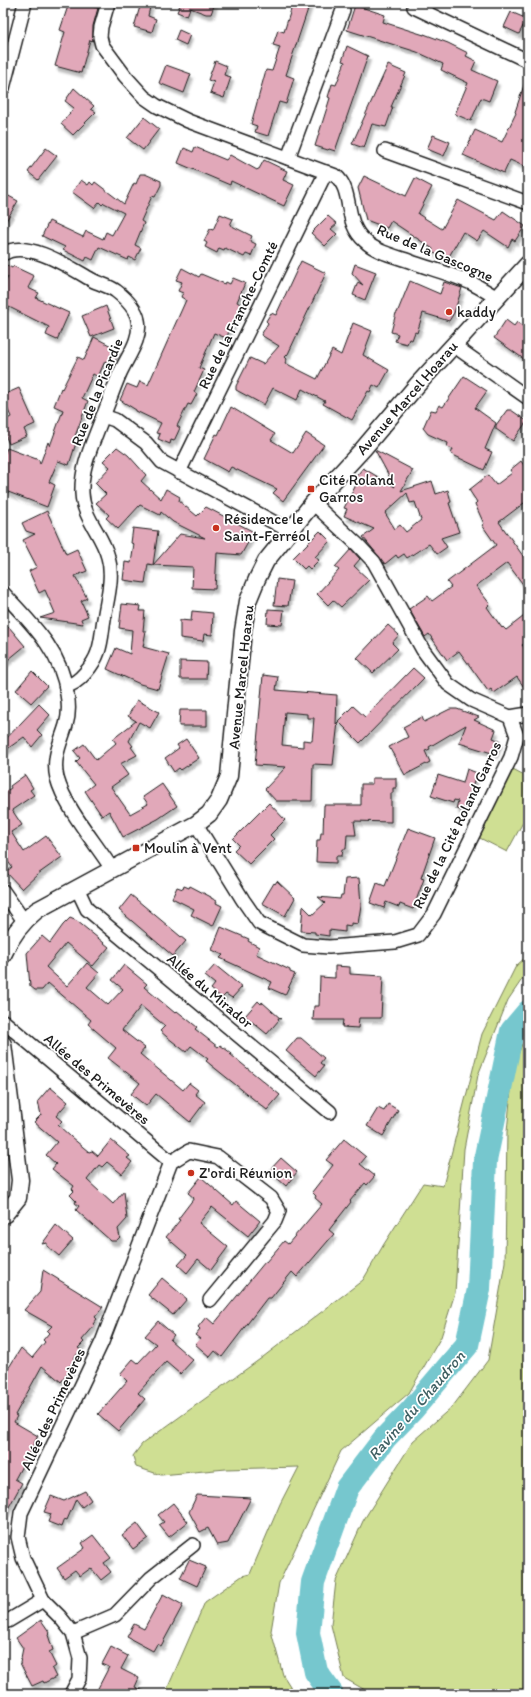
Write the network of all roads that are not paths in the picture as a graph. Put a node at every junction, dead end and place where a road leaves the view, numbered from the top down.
1 (25, 3) edge
2 (108, 3) edge
3 (414, 7) dead end
4 (343, 10) dead end
5 (7, 58) edge
6 (528, 61) edge
7 (3, 88) edge
8 (385, 151) dead end
9 (288, 158) junction
10 (326, 172) junction
11 (528, 203) edge
12 (3, 254) edge
13 (528, 264) edge
14 (496, 298) junction
15 (453, 345) junction
16 (528, 398) edge
17 (103, 416) junction
18 (179, 472) junction
19 (313, 503) junction
20 (290, 531) junction
21 (3, 593) edge
22 (66, 686) junction
23 (528, 714) edge
24 (510, 717) junction
25 (196, 824) junction
26 (112, 869) junction
27 (77, 888) junction
28 (3, 891) edge
29 (24, 921) junction
30 (3, 955) edge
31 (3, 1021) edge
32 (3, 1044) edge
33 (5, 1077) edge
34 (330, 1112) dead end
35 (171, 1162) junction
36 (4, 1215) edge
37 (210, 1300) dead end
38 (192, 1545) dead end
39 (43, 1600) junction
40 (3, 1622) edge
41 (73, 1633) junction
42 (71, 1694) edge

1 - 5 street
2 - 9 street, Rue de la Gascogne
3 - 6 street
4 - 9 street
5 - 7 street
8 - 11 street
9 - 10 street, Rue de la Gascogne
10 - 14 street, Rue de la Gascogne
10 - 18 street, Rue de la Franche-Comté
12 - 17 street, Rue de la Picardie
13 - 14 main road, Avenue Marcel Hoarau
14 - 15 main road, Avenue Marcel Hoarau
15 - 16 street
15 - 19 main road, Avenue Marcel Hoarau
17 - 18 street
17 - 22 street, Rue de la Picardie
18 - 20 street
19 - 20 main road, Avenue Marcel Hoarau
19 - 24 street
20 - 25 main road, Avenue Marcel Hoarau
21 - 22 street
22 - 26 street
23 - 24 street
24 - 25 street, Rue de la Cité Roland Garros
25 - 26 main road, Avenue Marcel Hoarau
26 - 27 main road, Avenue Marcel Hoarau
27 - 29 main road, Avenue Marcel Hoarau
27 - 34 street, Allée du Mirador
28 - 29 street
29 - 30 main road, Avenue Marcel Hoarau
31 - 35 street, Allée des Primevères
32 - 33 main road
33 - 36 main road
35 - 37 street
35 - 39 street, Allée des Primevères
38 - 41 street
39 - 40 street
39 - 41 street, Allée des Primevères
41 - 42 street

